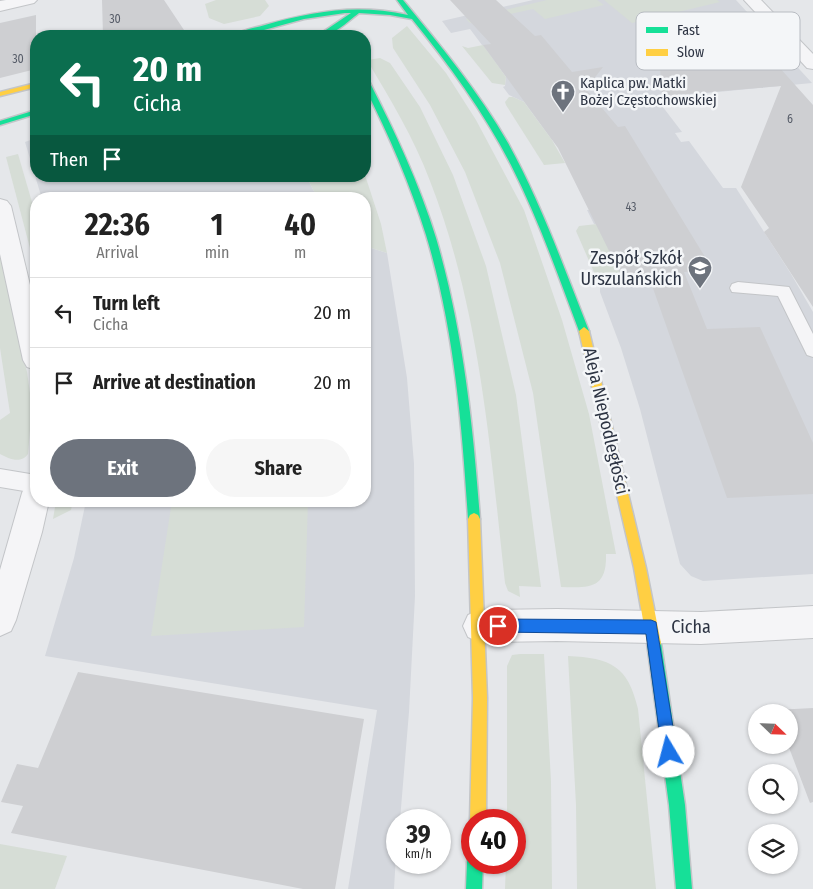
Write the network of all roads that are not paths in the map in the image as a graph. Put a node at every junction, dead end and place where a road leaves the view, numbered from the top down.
1 (29, 0) edge
2 (400, 0) edge
3 (752, 0) edge
4 (363, 4) edge
5 (0, 6) edge
6 (763, 12) edge
7 (318, 14) junction
8 (415, 18) junction
9 (293, 20) junction
10 (257, 30) edge
11 (333, 30) edge
12 (339, 30) edge
13 (800, 50) edge
14 (813, 64) edge
15 (30, 86) edge
16 (371, 91) edge
17 (0, 94) edge
18 (371, 100) edge
19 (379, 105) junction
20 (30, 114) edge
21 (0, 123) edge
22 (0, 206) edge
23 (738, 288) dead end
24 (30, 334) edge
25 (813, 350) edge
26 (0, 478) edge
27 (30, 483) edge
28 (33, 507) edge
29 (0, 620) edge
30 (813, 622) edge
31 (478, 626) junction
32 (651, 627) junction
33 (479, 809) edge
34 (475, 874) edge
35 (474, 889) edge
36 (684, 889) edge

1 - 5 street
2 - 8 street, Aleja Niepodległości
3 - 6 street
4 - 7 street
4 - 8 street
4 - 12 street
7 - 9 street
7 - 9 street
7 - 11 street
8 - 32 street, Aleja Niepodległości
9 - 10 street
13 - 14 street
15 - 17 street
16 - 19 street
18 - 19 street
19 - 31 street
20 - 21 street
22 - 24 street
23 - 25 lane
26 - 27 lane
28 - 29 street
30 - 32 street, Cicha
31 - 32 street, Cicha
31 - 33 street
32 - 36 street, Aleja Niepodległości
34 - 35 street

